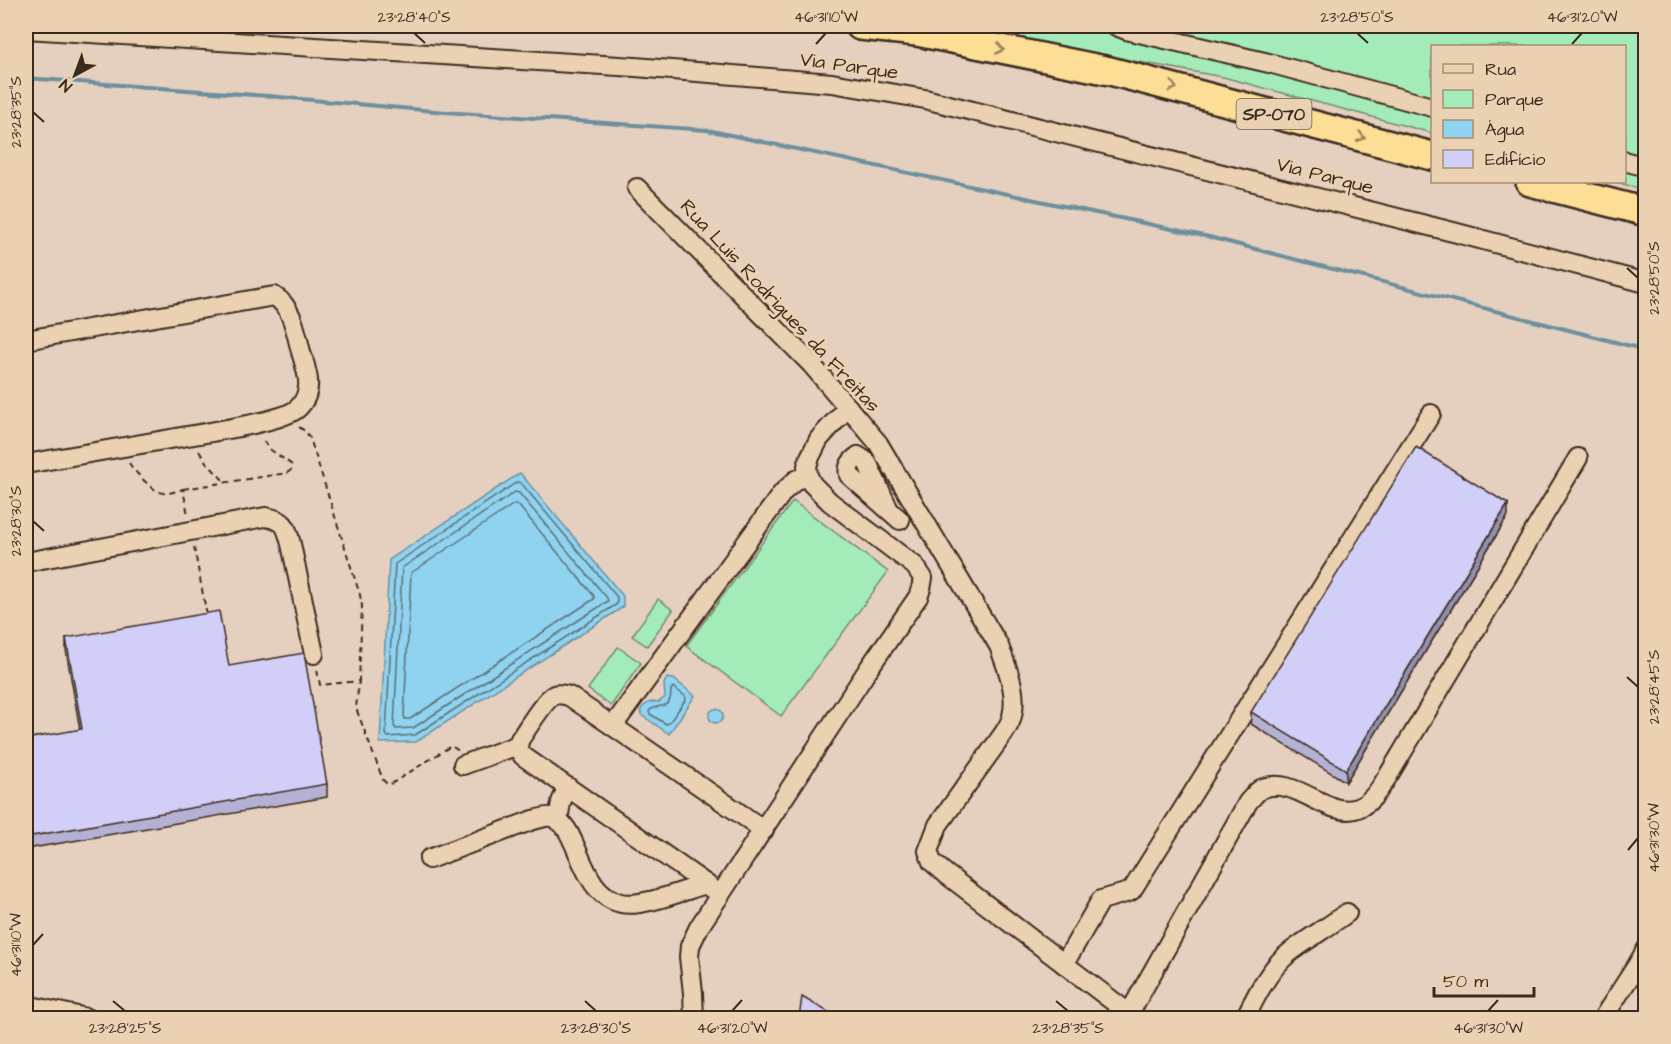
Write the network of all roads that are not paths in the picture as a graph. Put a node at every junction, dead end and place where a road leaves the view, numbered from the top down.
1 (860, 26) edge
2 (1116, 26) edge
3 (26, 29) edge
4 (1431, 107) edge
5 (1431, 156) edge
6 (1626, 161) edge
7 (1646, 166) edge
8 (1534, 183) edge
9 (637, 188) dead end
10 (1646, 212) edge
11 (1646, 283) edge
12 (26, 340) edge
13 (848, 406) junction
14 (1431, 414) dead end
15 (1578, 458) dead end
16 (26, 464) edge
17 (808, 476) junction
18 (871, 494) junction
19 (853, 519) junction
20 (26, 562) edge
21 (314, 654) road end
22 (613, 726) junction
23 (518, 745) junction
24 (466, 764) road end
25 (568, 787) junction
26 (558, 821) junction
27 (764, 830) junction
28 (429, 859) dead end
29 (706, 884) junction
30 (721, 895) junction
31 (1347, 913) dead end
32 (1646, 950) edge
33 (1064, 964) junction
34 (26, 1005) edge
35 (1132, 1016) edge
36 (87, 1018) edge
37 (694, 1018) edge
38 (1245, 1018) edge
39 (1603, 1018) edge

1 -> 5 highway, SP-070
2 - 4 street
3 - 11 street, Via Parque
6 - 7 street
8 - 10 highway
9 - 13 street, Rua Luis Rodrigues da Freitas
12 - 16 street
13 - 17 street
13 - 33 street, Rua Luis Rodrigues da Freitas
14 - 33 street
15 - 35 street
17 - 19 street
17 - 22 street
18 - 18 street
18 - 19 street
19 - 27 street
20 - 21 street
22 - 23 street
22 - 27 street
23 - 24 street
23 - 25 street
25 - 26 street
25 - 29 street
26 - 28 street
26 - 29 street
27 - 30 street
29 - 30 street
30 - 37 street
31 - 38 street
32 - 39 street
33 - 35 street, Rua Luis Rodrigues da Freitas
34 - 36 street

